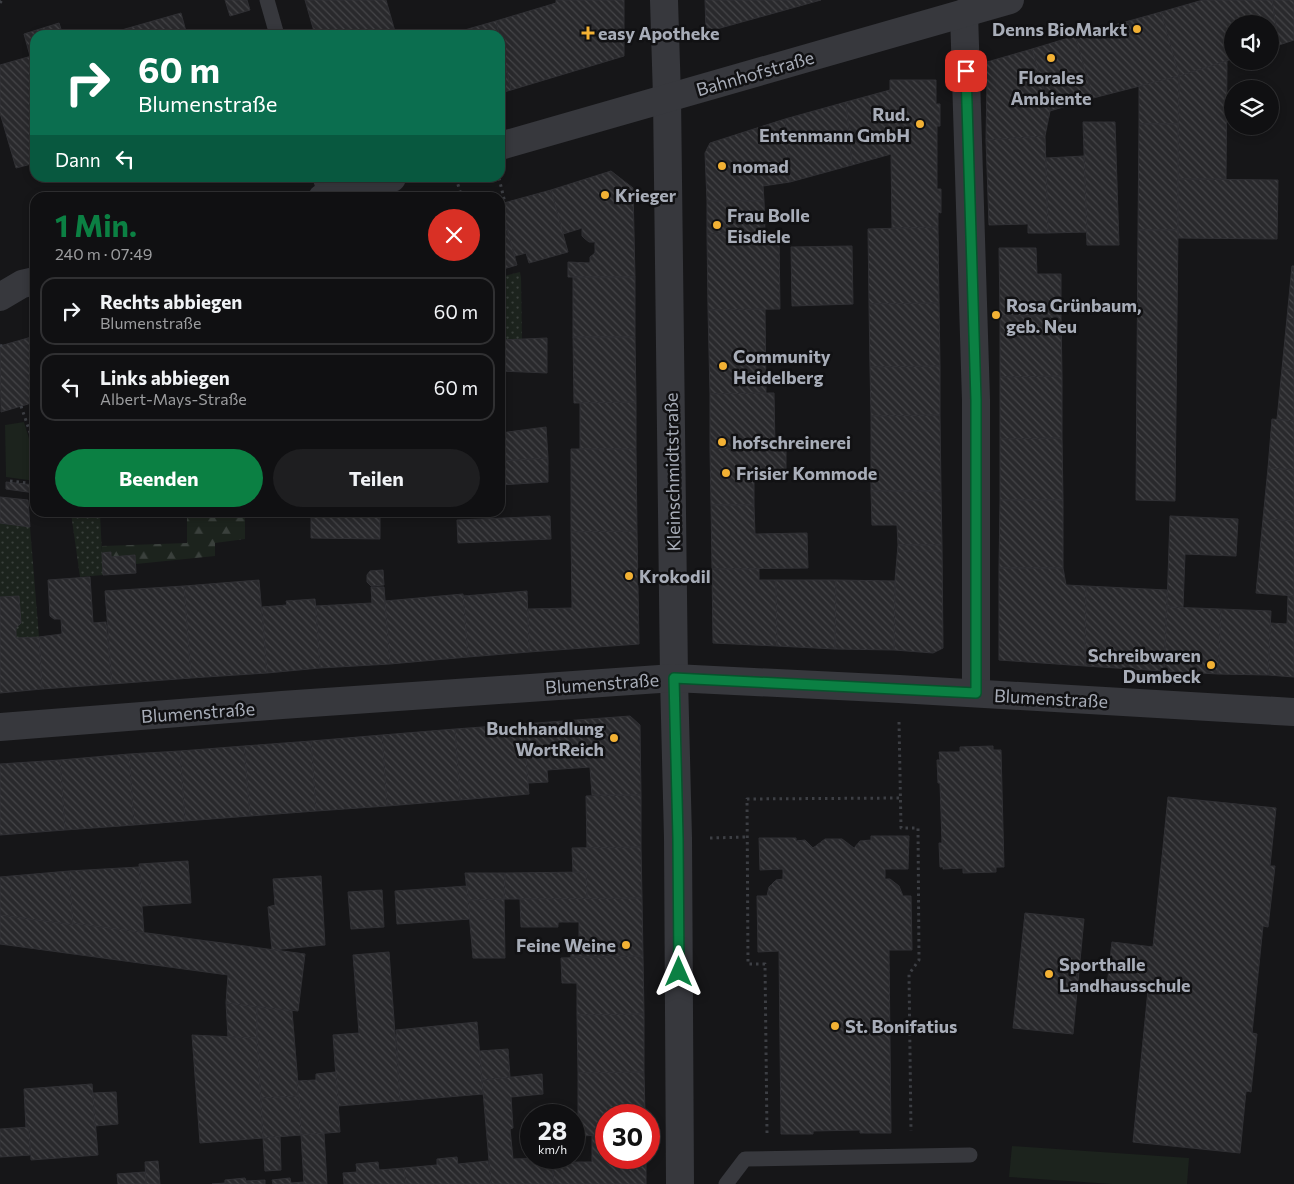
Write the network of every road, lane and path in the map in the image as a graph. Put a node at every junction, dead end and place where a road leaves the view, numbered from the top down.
1 (267, 0) edge
2 (664, 0) edge
3 (1010, 0) edge
4 (964, 13) junction
5 (276, 30) edge
6 (667, 97) junction
7 (505, 145) edge
8 (369, 182) edge
9 (323, 190) edge
10 (21, 406) dead end
11 (30, 432) edge
12 (10, 481) dead end
13 (30, 483) edge
14 (674, 678) junction
15 (899, 689) junction
16 (976, 693) junction
17 (1294, 712) edge
18 (0, 727) edge
19 (900, 798) junction
20 (970, 1155) dead end
21 (912, 1156) junction
22 (767, 1158) junction
23 (680, 1184) edge
24 (726, 1184) edge

1 - 5 lane
2 - 6 street, Kleinschmidtstraße
3 - 4 street, Bahnhofstraße
4 - 6 street, Bahnhofstraße
4 - 16 street
6 - 7 street, Bahnhofstraße
6 - 14 street, Kleinschmidtstraße
8 - 9 street
10 - 11 path
12 - 13 path
14 - 15 street, Blumenstraße
14 - 18 street, Blumenstraße
14 - 23 street, Kleinschmidtstraße
15 - 16 street, Blumenstraße
15 - 19 path
16 - 17 street, Blumenstraße
19 - 21 path
19 - 22 path
20 - 21 lane
21 - 22 lane
22 - 24 lane

